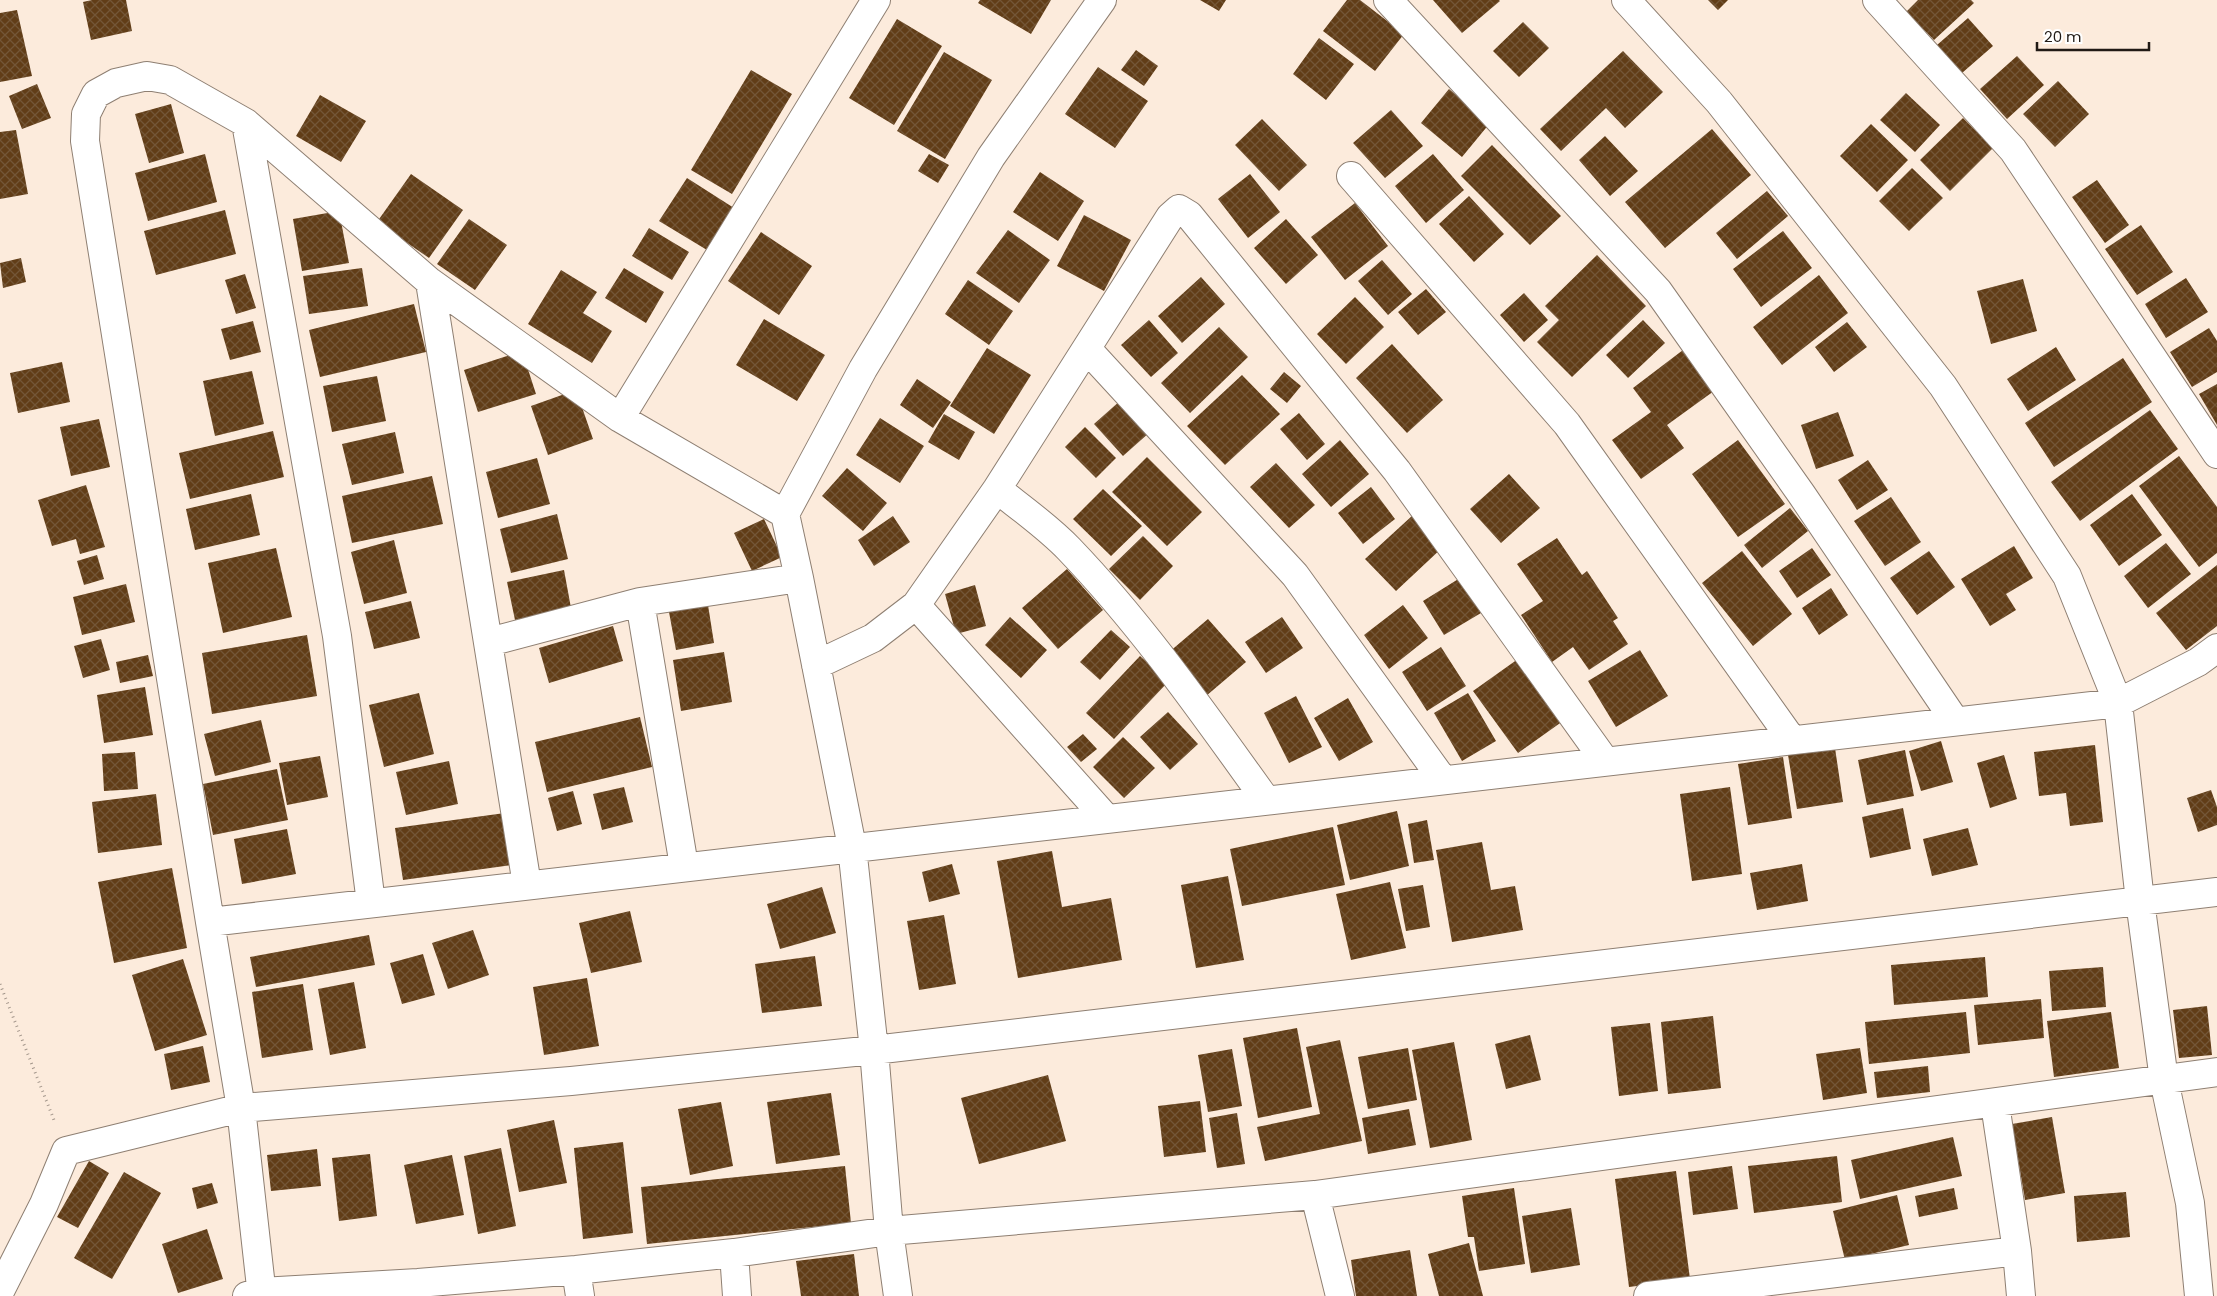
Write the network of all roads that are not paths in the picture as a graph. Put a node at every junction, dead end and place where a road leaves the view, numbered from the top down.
1 (876, 0) edge
2 (1102, 0) edge
3 (1388, 0) edge
4 (1626, 0) edge
5 (1877, 0) edge
6 (246, 123) junction
7 (1351, 176) dead end
8 (430, 282) junction
9 (1087, 349) junction
10 (620, 418) junction
11 (2217, 454) edge
12 (997, 489) junction
13 (785, 514) junction
14 (799, 578) junction
15 (640, 602) junction
16 (916, 605) junction
17 (489, 642) junction
18 (2217, 648) edge
19 (816, 665) junction
20 (2118, 703) junction
21 (1955, 721) junction
22 (1792, 740) junction
23 (1604, 761) junction
24 (1443, 780) junction
25 (1266, 800) junction
26 (1106, 818) junction
27 (852, 847) junction
28 (684, 866) junction
29 (527, 885) junction
30 (2217, 892) edge
31 (2140, 901) junction
32 (371, 903) junction
33 (210, 922) junction
34 (874, 1050) junction
35 (2217, 1072) edge
36 (2164, 1080) junction
37 (1995, 1104) junction
38 (241, 1108) junction
39 (1315, 1195) junction
40 (888, 1231) junction
41 (2017, 1251) junction
42 (734, 1254) junction
43 (578, 1283) edge
44 (419, 1290) edge
45 (0, 1291) edge
46 (257, 1295) edge
47 (737, 1296) edge
48 (898, 1296) edge
49 (1340, 1296) edge
50 (1648, 1296) edge
51 (2021, 1296) edge
52 (2199, 1296) edge

1 - 10 street
2 - 13 street
3 - 21 street
4 - 20 street
5 - 11 street
6 - 8 street
6 - 32 street
6 - 33 street
7 - 22 street
8 - 10 street
8 - 17 street
9 - 12 street
9 - 23 street
9 - 24 street
10 - 13 street
12 - 16 street
12 - 25 street
13 - 14 street
14 - 15 street
14 - 19 street
15 - 17 street
15 - 28 street
16 - 19 street
16 - 26 street
17 - 29 street
18 - 20 street
19 - 27 street
20 - 21 street
20 - 31 street
21 - 22 street
22 - 23 street
23 - 24 street
24 - 25 street
25 - 26 street
26 - 27 street
27 - 28 street
27 - 34 street
28 - 29 street
29 - 32 street
30 - 31 street
31 - 34 street
31 - 36 street
32 - 33 street
33 - 38 street
34 - 38 street
34 - 40 street
35 - 36 street
36 - 37 street
36 - 52 street
37 - 39 street
37 - 41 street
38 - 45 street
38 - 46 street
39 - 40 street
39 - 49 street
40 - 42 street
40 - 48 street
41 - 50 street
41 - 51 street
42 - 43 street
42 - 47 street
43 - 44 street
44 - 46 street

